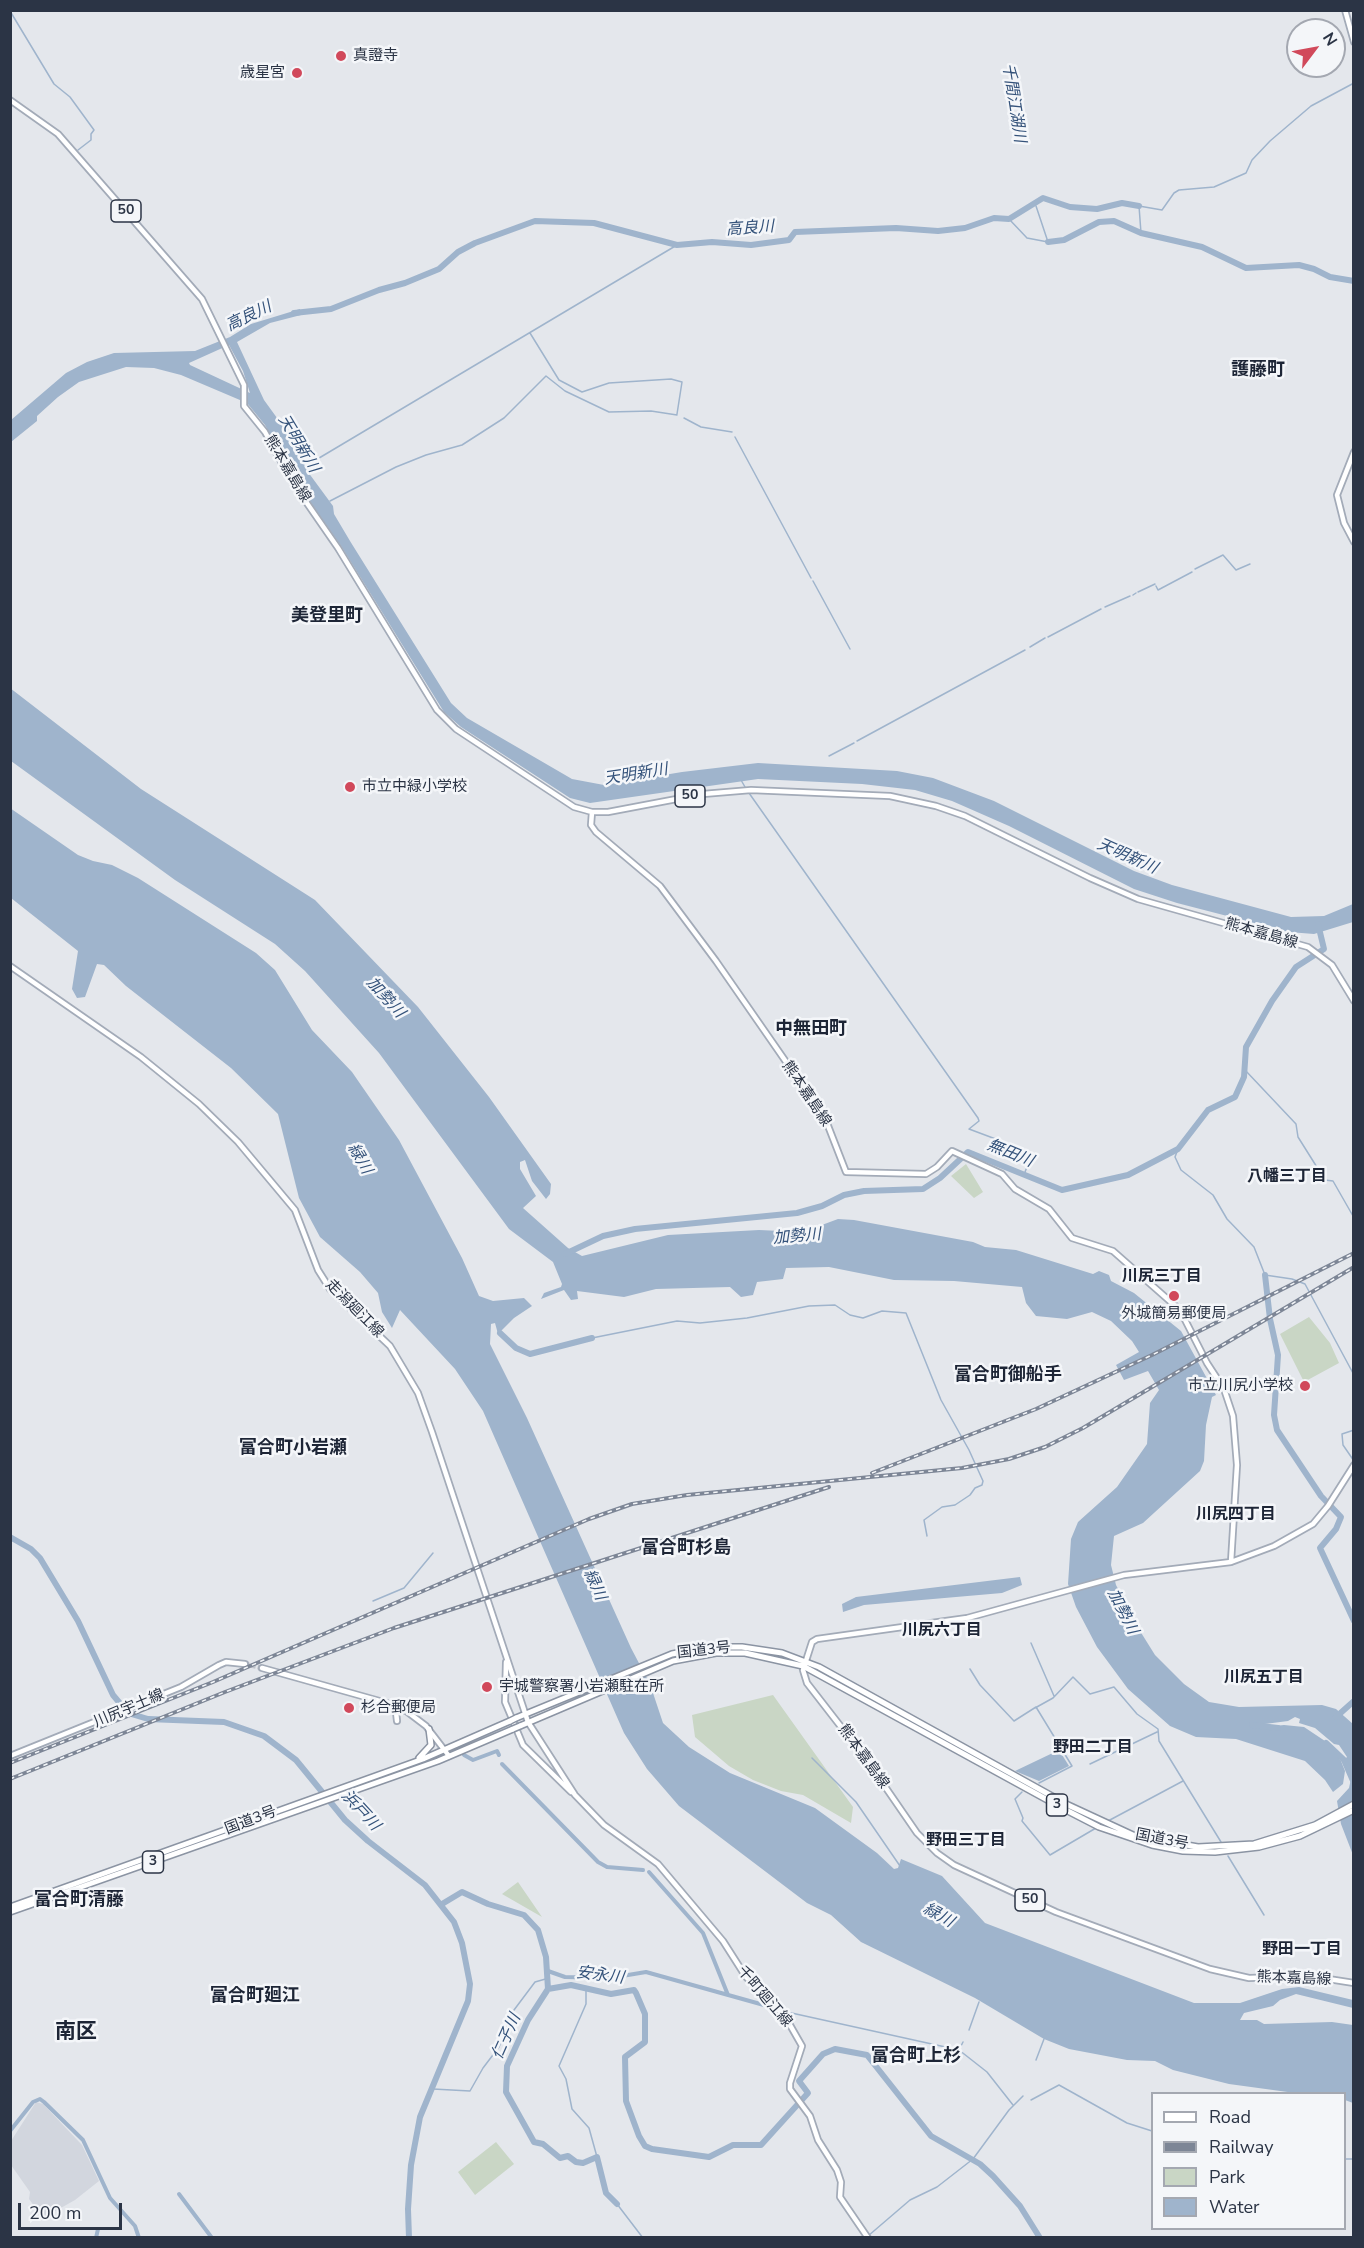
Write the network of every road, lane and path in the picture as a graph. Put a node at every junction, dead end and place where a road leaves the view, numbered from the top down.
1 (1345, 10) edge
2 (1353, 42) edge
3 (10, 100) edge
4 (1353, 452) edge
5 (1353, 542) edge
6 (592, 812) junction
7 (10, 966) edge
8 (1353, 1001) edge
9 (1353, 1465) edge
10 (1231, 1562) junction
11 (506, 1659) junction
12 (804, 1663) junction
13 (245, 1664) tunnel mouth
14 (261, 1668) tunnel mouth
15 (404, 1711) junction
16 (527, 1713) junction
17 (397, 1721) dead end
18 (530, 1721) junction
19 (429, 1730) junction
20 (523, 1745) joint
21 (448, 1753) junction
22 (10, 1756) edge
23 (410, 1764) junction
24 (575, 1795) junction
25 (1353, 1804) edge
26 (1353, 1810) edge
27 (1331, 1820) junction
28 (10, 1906) edge
29 (10, 1912) edge
30 (1353, 1983) edge
31 (868, 2238) edge

1 - 2 main road
3 - 6 main road, 熊本嘉島線 / 50
4 - 5 main road
6 - 8 main road, 熊本嘉島線 / 50
6 - 10 main road, 熊本嘉島線
7 - 11 main road, 走潟廻江線
9 - 10 main road
10 - 12 main road
11 - 16 main road, 走潟廻江線
11 - 20 main road, 走潟廻江線
12 - 16 highway, 国道3号 / 3
12 - 18 highway, 国道3号 / 3
12 - 27 highway, 国道3号 / 3
12 - 30 main road, 熊本嘉島線 / 50
13 - 22 main road, 川尻宇土線
14 - 15 main road
15 - 17 main road
15 - 19 main road
16 - 18 main road, 走潟廻江線
16 - 21 highway, 国道3号 / 3, bridge
18 - 21 highway, 国道3号 / 3, bridge
18 - 24 main road, 千町廻江線
19 - 21 main road
19 - 23 highway
20 - 24 main road, 千町廻江線
21 - 23 highway, 国道3号 / 3
21 - 29 highway, 国道3号 / 3
23 - 28 highway, 国道3号 / 3
24 - 31 main road, 千町廻江線
25 - 27 highway, 国道3号 / 3
26 - 27 highway, 国道3号 / 3

